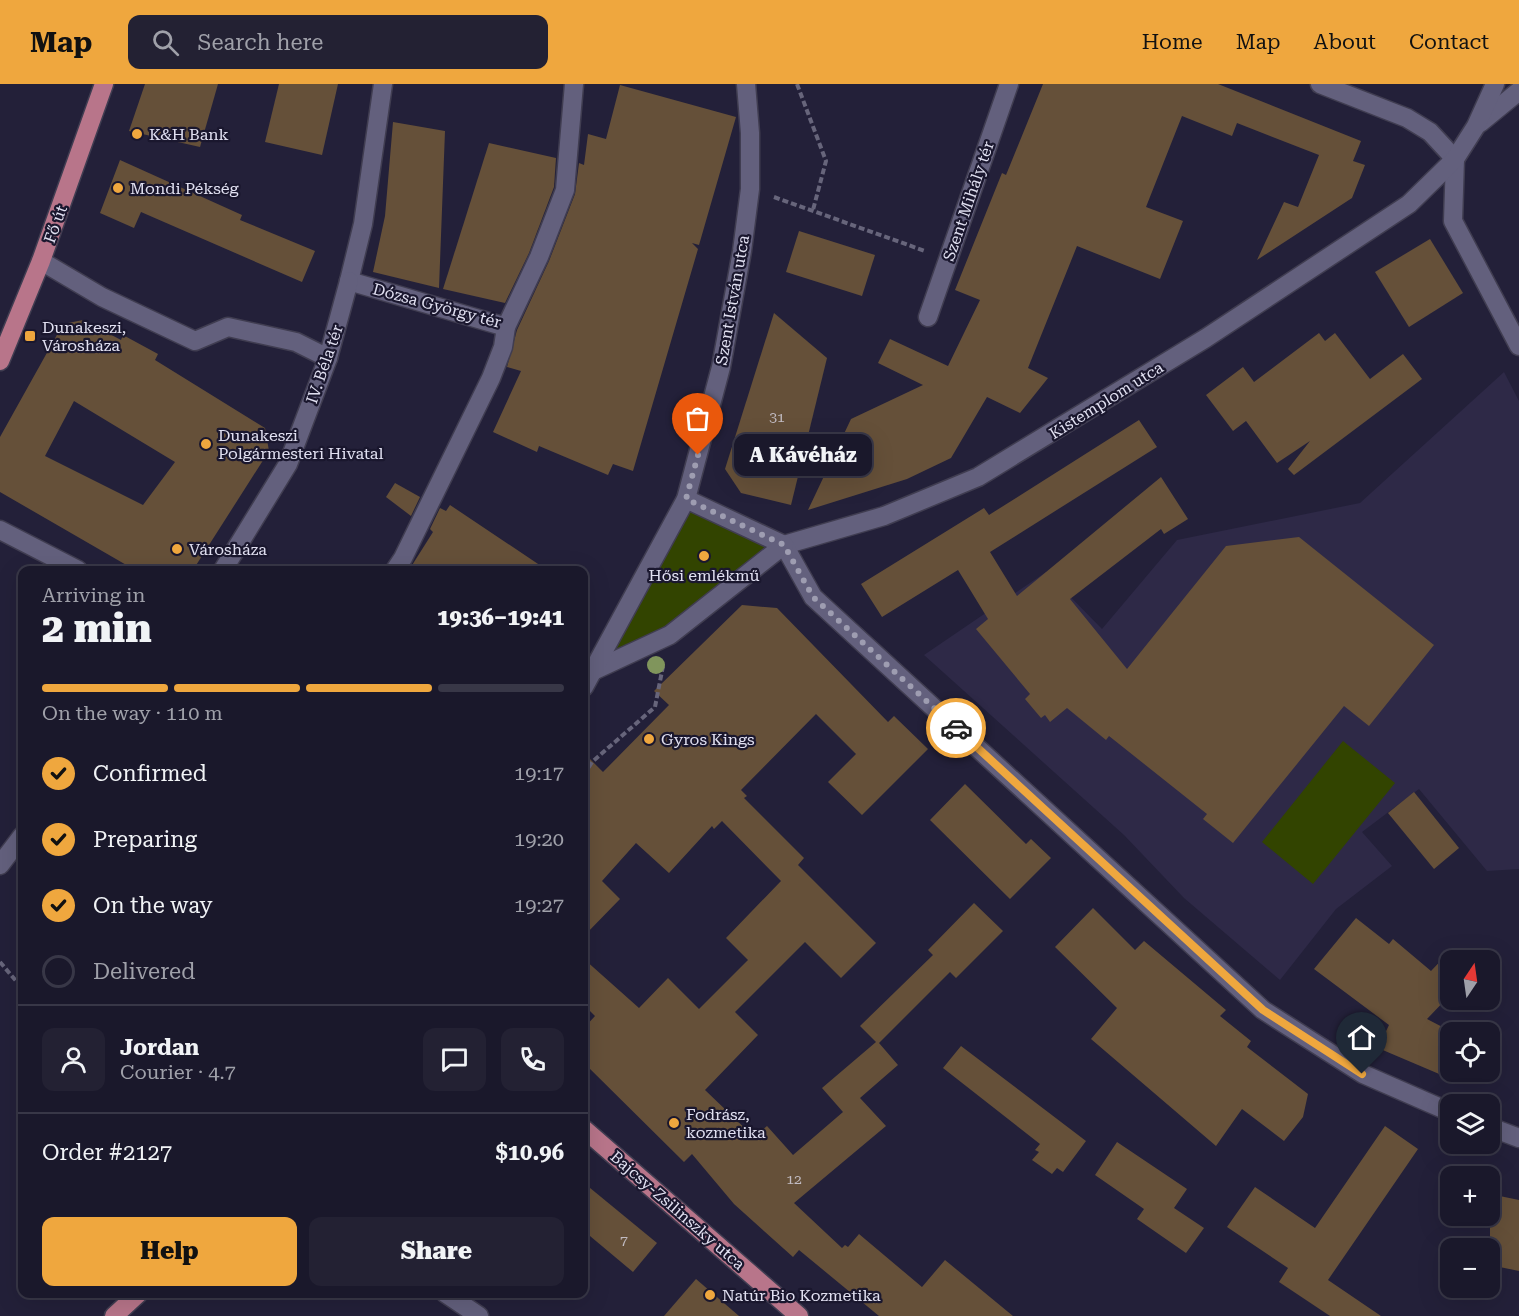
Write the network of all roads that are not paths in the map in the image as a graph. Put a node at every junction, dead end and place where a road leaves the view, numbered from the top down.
1 (104, 84) edge
2 (383, 84) edge
3 (573, 84) edge
4 (746, 84) edge
5 (1009, 84) edge
6 (1320, 84) edge
7 (1495, 84) edge
8 (1519, 91) edge
9 (1476, 126) junction
10 (1455, 159) junction
11 (41, 261) junction
12 (349, 281) junction
13 (928, 317) dead end
14 (506, 327) junction
15 (1519, 346) edge
16 (328, 358) junction
17 (0, 361) edge
18 (686, 499) junction
19 (0, 530) edge
20 (784, 545) junction
21 (70, 566) edge
22 (225, 566) edge
23 (397, 566) edge
24 (595, 670) junction
25 (588, 681) edge
26 (18, 841) edge
27 (0, 865) edge
28 (1440, 1108) edge
29 (1500, 1131) edge
30 (588, 1132) edge
31 (1519, 1138) edge
32 (134, 1298) edge
33 (452, 1298) edge
34 (114, 1316) edge
35 (479, 1316) edge
36 (799, 1316) edge

1 - 11 main road, Fő út
2 - 12 street
3 - 14 street, Dózsa György tér
4 - 18 street, Szent István utca
5 - 13 street, Szent Mihály tér
6 - 10 street
7 - 9 street
8 - 9 street
9 - 10 street, Kistemplom utca
10 - 15 street
10 - 20 street, Kistemplom utca
11 - 16 street
11 - 17 main road, Fő út
12 - 14 street, Dózsa György tér
12 - 16 street, IV. Béla tér
14 - 23 street
16 - 22 street, IV. Béla tér
18 - 20 street
18 - 24 street, Szent István utca
19 - 21 street
20 - 24 street
20 - 28 street
24 - 25 street, Szent István utca
26 - 27 street
29 - 31 street
30 - 36 main road, Bajcsy-Zsilinszky utca
32 - 34 main road
33 - 35 street

